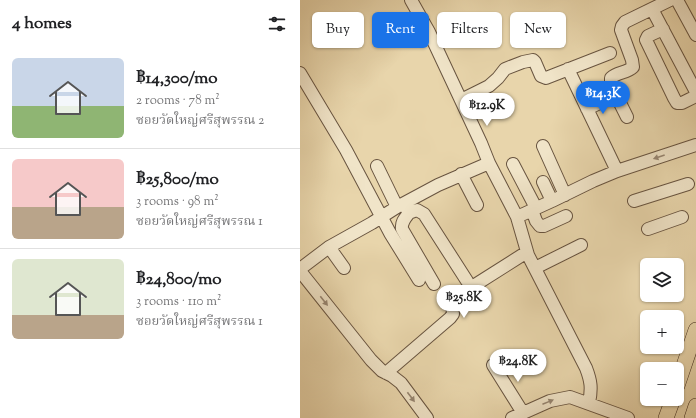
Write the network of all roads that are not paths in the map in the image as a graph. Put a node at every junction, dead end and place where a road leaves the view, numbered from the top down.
1 (411, 0) edge
2 (670, 0) edge
3 (677, 0) edge
4 (652, 9) junction
5 (691, 14) edge
6 (663, 29) junction
7 (696, 35) edge
8 (610, 53) dead end
9 (568, 69) junction
10 (300, 73) edge
11 (616, 95) junction
12 (696, 96) edge
13 (461, 100) junction
14 (587, 109) junction
15 (627, 117) dead end
16 (696, 144) edge
17 (543, 146) dead end
18 (489, 163) junction
19 (513, 164) dead end
20 (377, 166) dead end
21 (617, 171) junction
22 (461, 174) junction
23 (543, 182) dead end
24 (688, 184) dead end
25 (565, 195) junction
26 (552, 201) junction
27 (634, 201) dead end
28 (477, 205) dead end
29 (403, 208) junction
30 (534, 209) junction
31 (566, 216) dead end
32 (381, 217) junction
33 (517, 217) junction
34 (682, 217) dead end
35 (648, 229) dead end
36 (581, 245) dead end
37 (329, 247) junction
38 (527, 252) junction
39 (344, 268) dead end
40 (535, 268) junction
41 (300, 270) edge
42 (419, 280) dead end
43 (466, 281) dead end
44 (434, 284) dead end
45 (696, 330) edge
46 (493, 365) dead end
47 (684, 365) edge
48 (386, 373) junction
49 (589, 403) junction
50 (670, 406) edge
51 (518, 416) edge
52 (426, 418) edge
53 (628, 418) edge
54 (666, 418) edge

1 - 13 street
2 - 4 street
3 - 5 street
4 - 6 street
4 - 11 street
5 - 7 street
6 - 12 street
6 - 12 street
8 - 9 street
9 - 13 street
9 - 14 street
10 - 32 street
11 - 14 street
11 - 15 street
13 - 18 street
14 - 21 street
16 -> 21 street
17 - 25 street
18 - 22 street
18 - 33 street
19 - 30 street
20 - 29 street
21 - 25 street
22 - 28 street
22 - 29 street
23 - 26 street
24 - 27 street
25 - 26 street
26 - 30 street
29 - 32 street
29 - 43 street
29 - 44 street
30 - 31 street
30 - 33 street
32 - 37 street
32 - 42 street
33 - 38 street
34 - 35 street
36 - 40 street
37 - 39 street
37 - 41 street
38 - 40 street
38 - 48 street
40 - 49 street
41 -> 48 street
45 - 47 main road
46 - 51 street
48 -> 52 street
51 -> 49 street
49 - 53 street
50 - 54 main road

